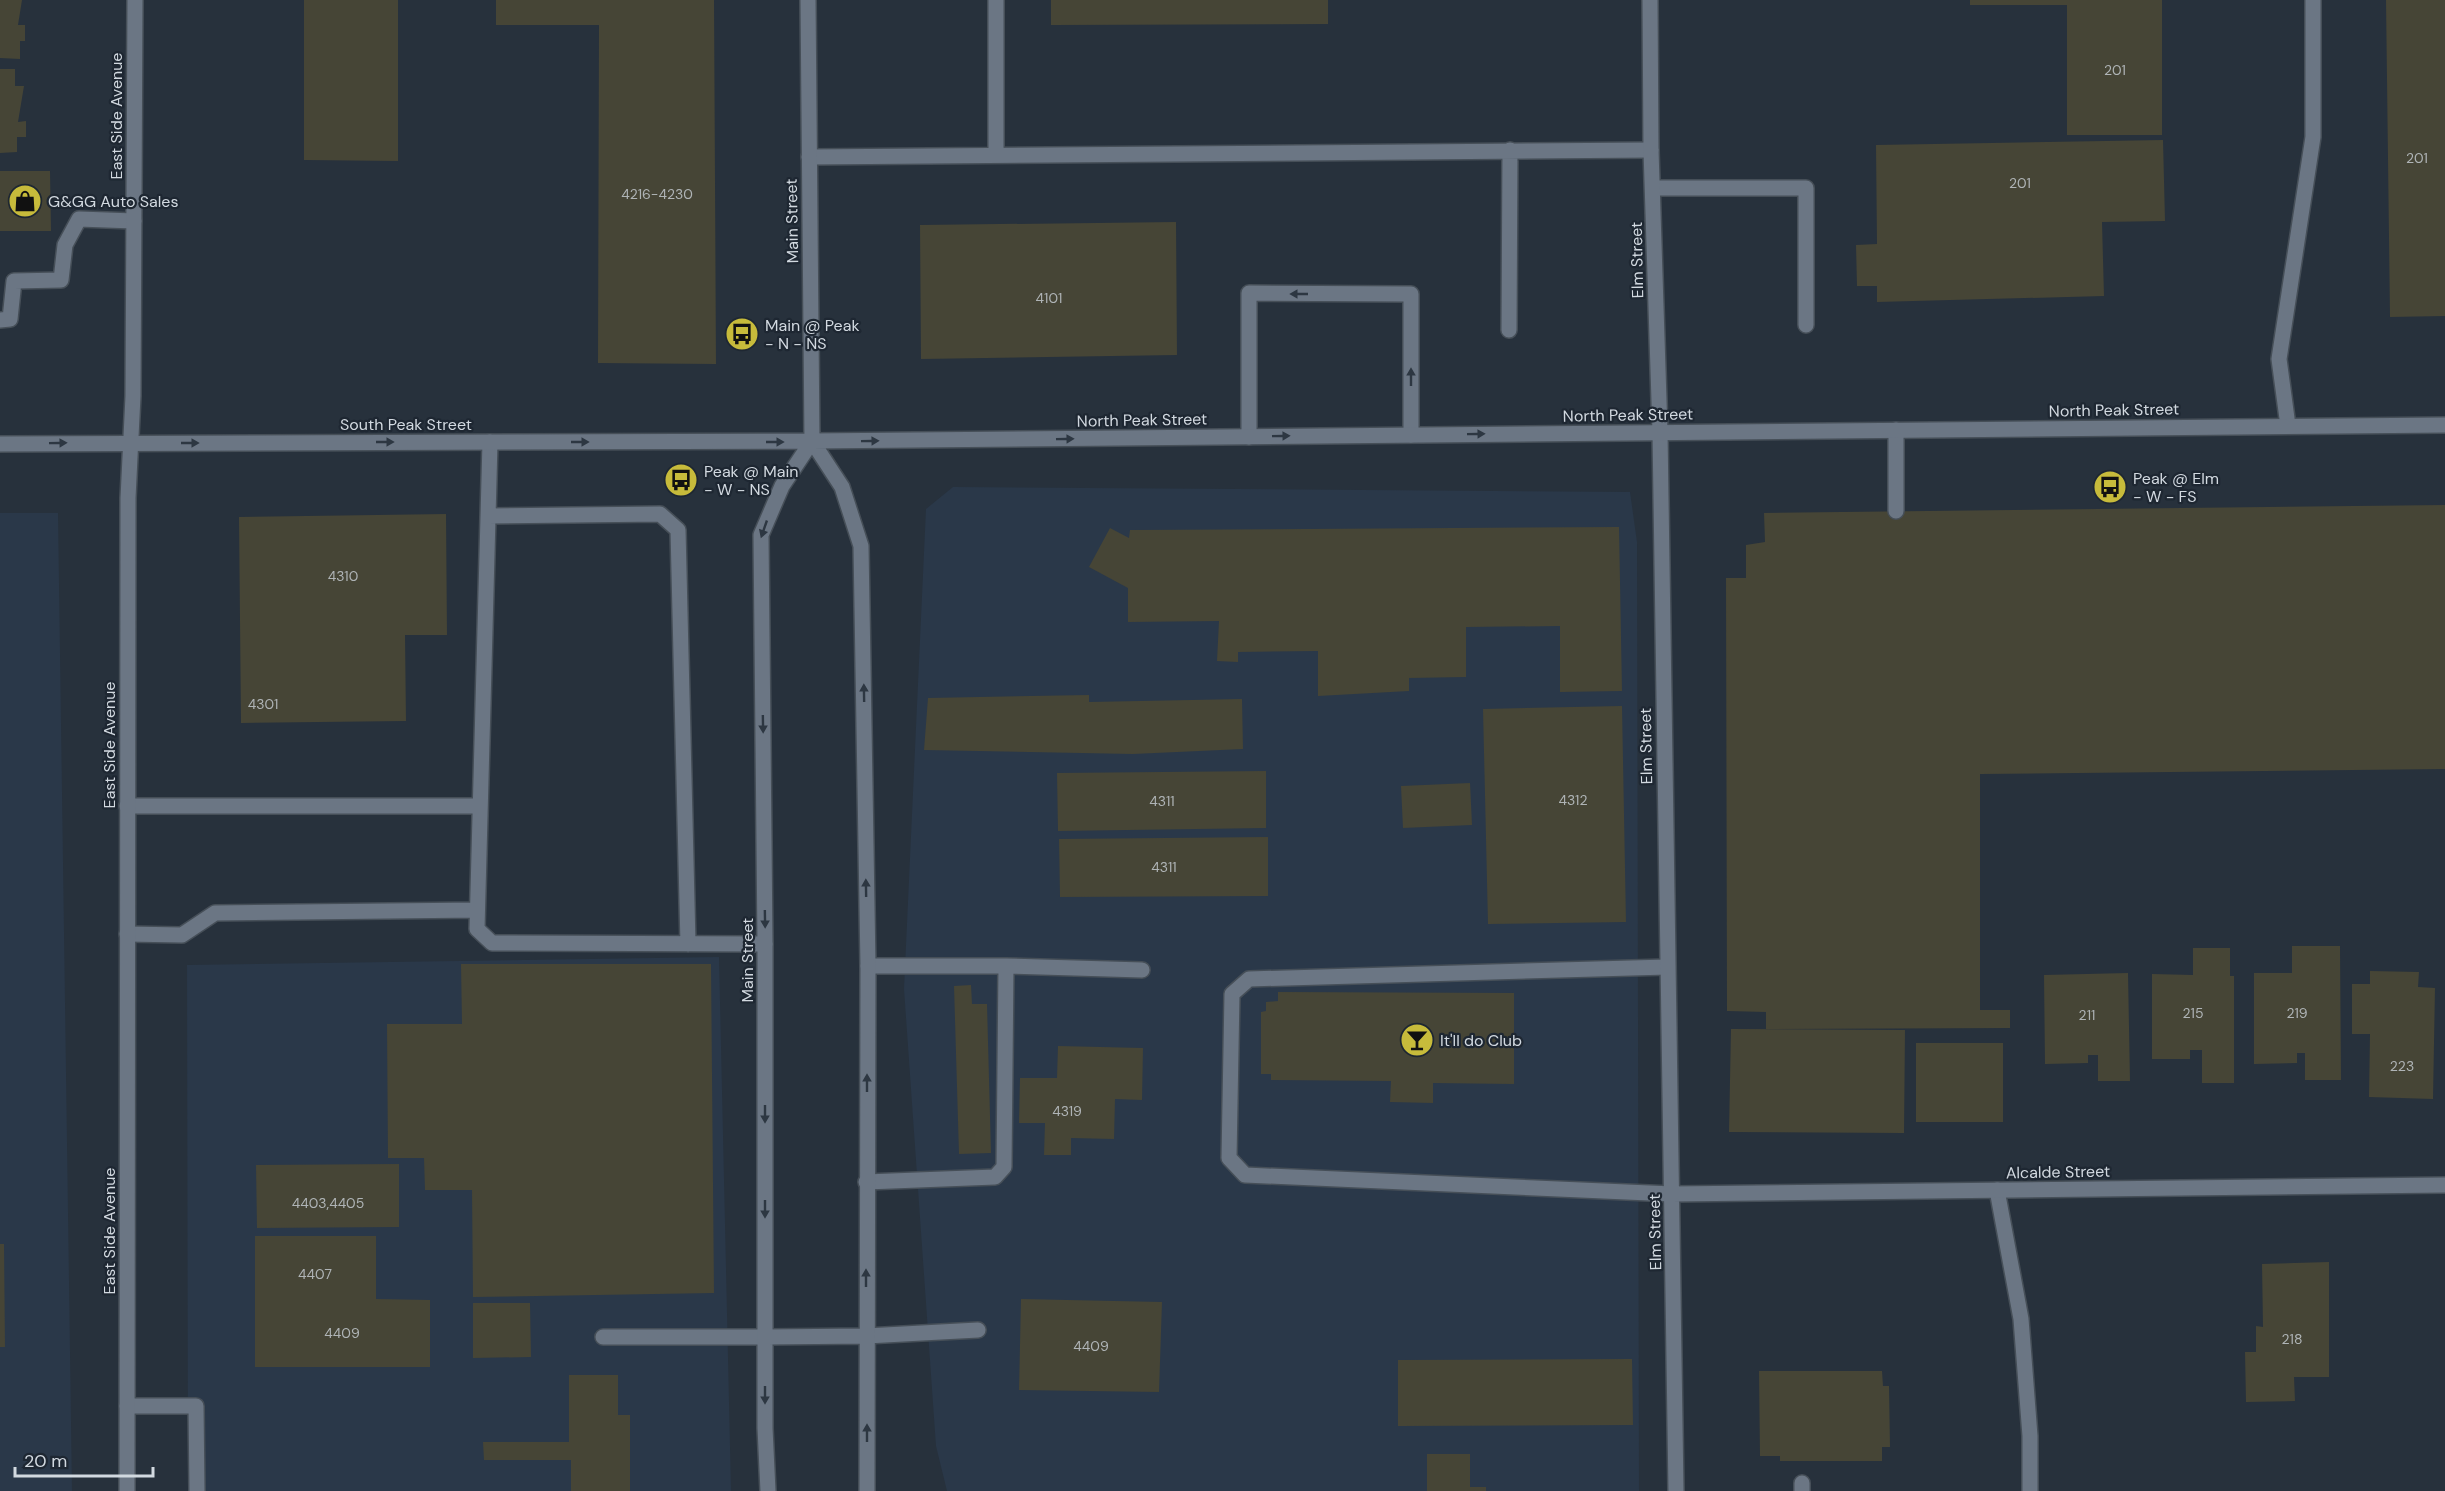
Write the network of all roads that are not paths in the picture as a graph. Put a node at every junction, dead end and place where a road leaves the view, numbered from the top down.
1 (135, 0) edge
2 (808, 0) edge
3 (996, 0) edge
4 (1650, 0) edge
5 (2313, 0) edge
6 (1510, 150) junction
7 (1651, 150) junction
8 (996, 155) junction
9 (809, 157) junction
10 (1654, 188) junction
11 (134, 221) junction
12 (0, 320) edge
13 (1806, 325) dead end
14 (1509, 330) dead end
15 (2445, 424) edge
16 (2288, 426) junction
17 (1896, 430) junction
18 (1660, 432) junction
19 (1411, 435) junction
20 (1249, 436) junction
21 (812, 441) junction
22 (490, 442) junction
23 (0, 444) edge
24 (132, 444) junction
25 (1896, 511) dead end
26 (488, 516) junction
27 (127, 806) junction
28 (480, 806) junction
29 (477, 910) junction
30 (127, 934) junction
31 (687, 944) junction
32 (765, 944) junction
33 (868, 966) junction
34 (1006, 966) junction
35 (1667, 967) junction
36 (1142, 970) dead end
37 (866, 1182) junction
38 (2445, 1185) edge
39 (1997, 1190) junction
40 (1672, 1194) junction
41 (978, 1330) dead end
42 (866, 1336) junction
43 (603, 1337) dead end
44 (766, 1337) junction
45 (126, 1406) junction
46 (127, 1491) edge
47 (197, 1491) edge
48 (768, 1491) edge
49 (867, 1491) edge
50 (1676, 1491) edge
51 (2030, 1491) edge

1 - 11 main road, East Side Avenue
2 - 9 main road, Main Street
3 - 8 main road
4 - 7 main road, Elm Street
5 - 16 main road
6 - 7 main road
6 - 8 main road
6 - 14 main road
7 - 10 main road, Elm Street
8 - 9 main road
9 - 21 main road, Main Street
10 - 13 main road
10 - 18 main road, Elm Street
11 - 12 main road
11 - 24 main road, East Side Avenue
15 - 16 main road, North Peak Street
16 - 17 main road, North Peak Street
17 - 18 main road, North Peak Street
17 - 25 main road
19 -> 18 main road, North Peak Street
18 - 35 main road, Elm Street
20 -> 19 main road, North Peak Street
19 -> 20 main road
21 -> 20 main road, North Peak Street
22 -> 21 main road, South Peak Street
21 -> 32 main road, Main Street
33 -> 21 main road
24 -> 22 main road, South Peak Street
22 - 26 main road
23 -> 24 main road, South Peak Street
24 - 27 main road, East Side Avenue
26 - 28 main road
26 - 31 main road
27 - 28 main road
27 - 30 main road, East Side Avenue
28 - 29 main road
29 - 30 main road
29 - 31 main road
30 - 45 main road, East Side Avenue
31 - 32 main road
32 -> 44 main road, Main Street
33 - 34 main road
37 -> 33 main road
34 - 36 main road
34 - 37 main road
35 - 40 main road, Elm Street
35 - 40 main road, Alcalde Street
42 -> 37 main road
38 - 39 main road, Alcalde Street
39 - 40 main road, Alcalde Street
39 - 51 main road
40 - 50 main road, Elm Street
41 - 42 main road
42 - 44 main road
49 -> 42 main road
43 - 44 main road
44 -> 48 main road, Main Street
45 - 46 main road, East Side Avenue
45 - 47 main road

